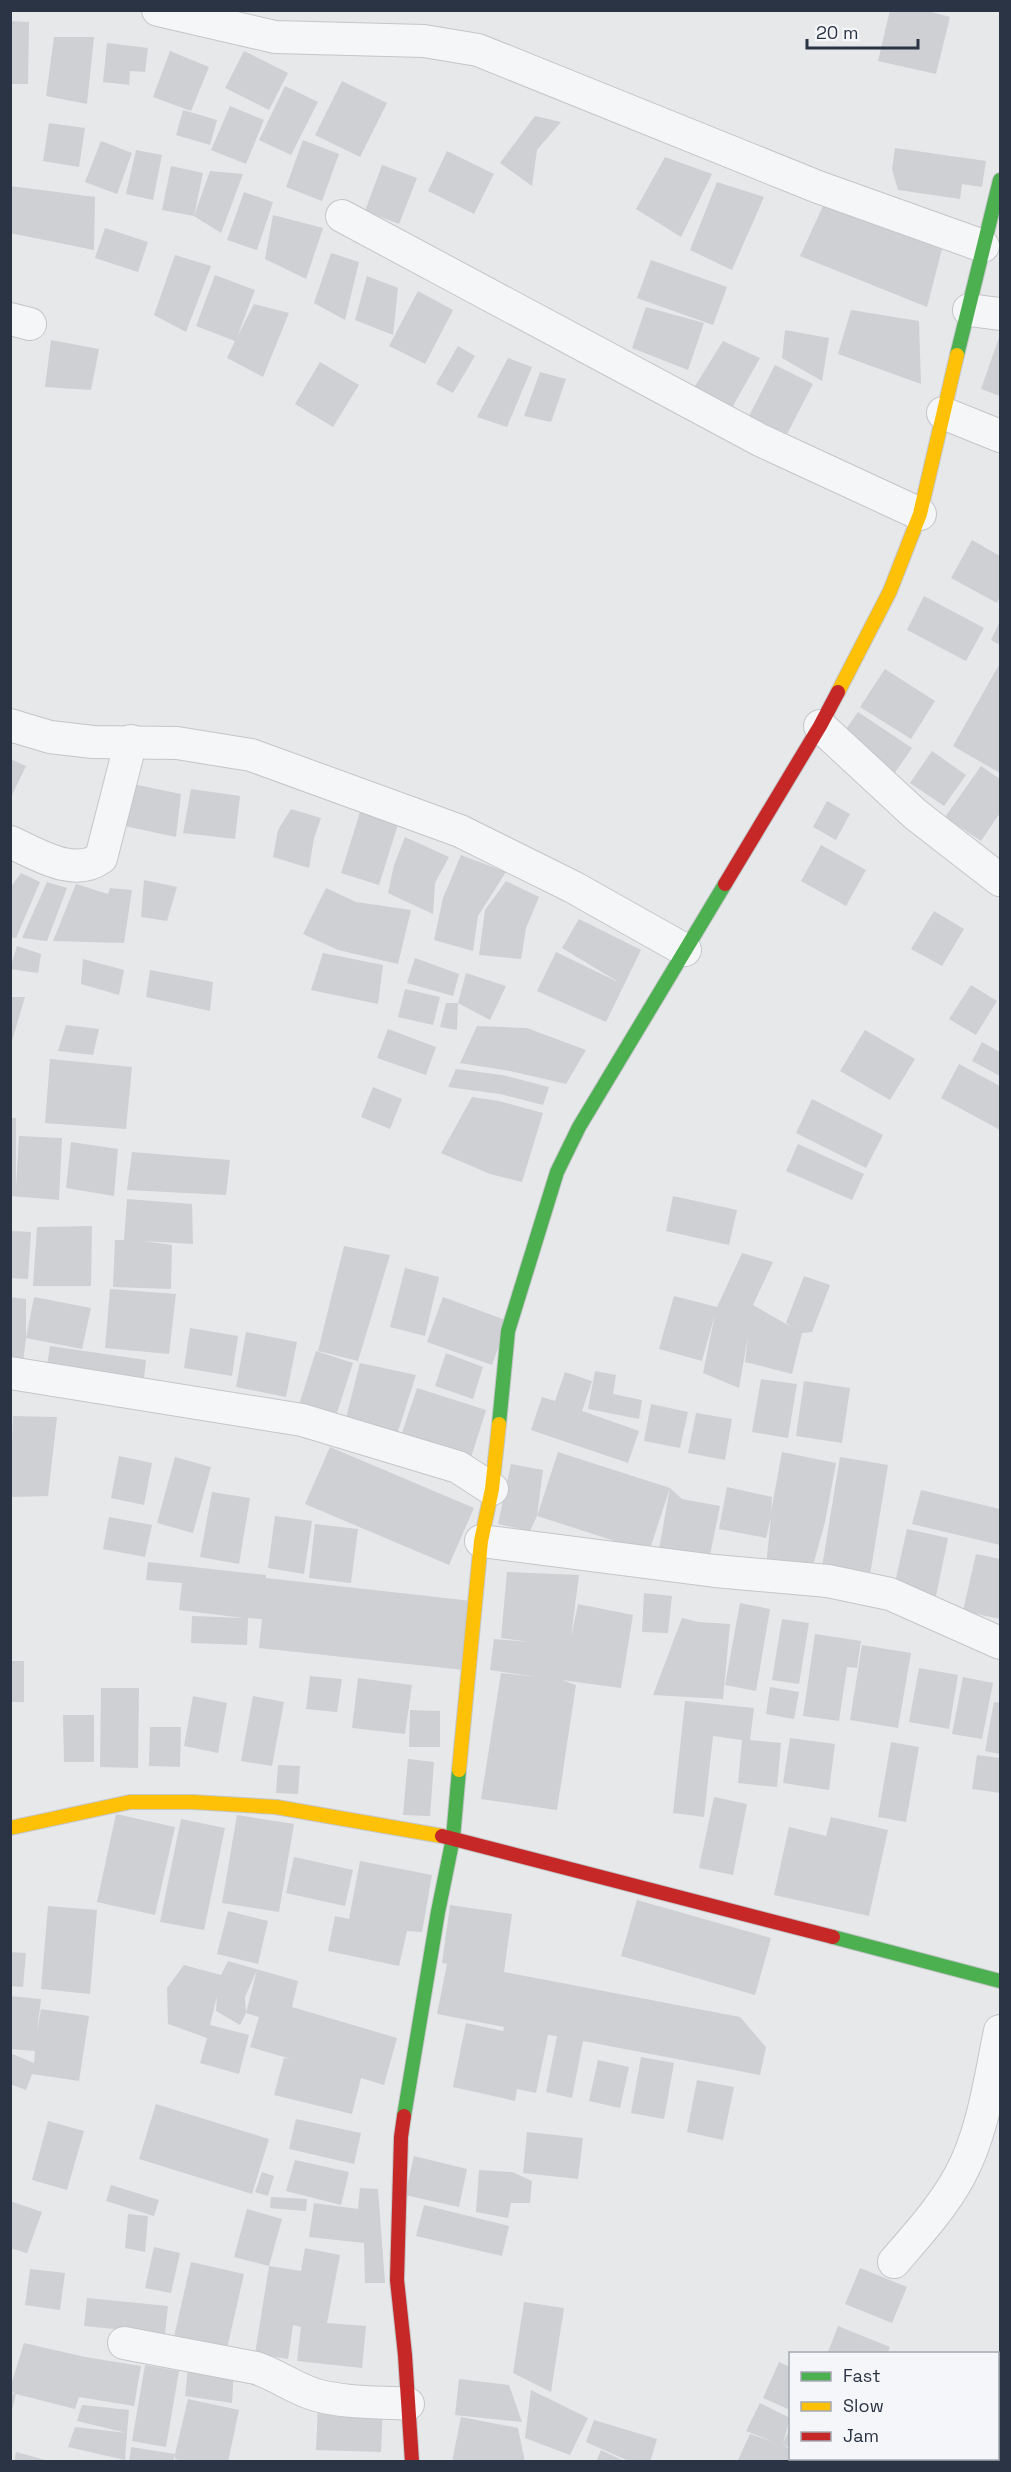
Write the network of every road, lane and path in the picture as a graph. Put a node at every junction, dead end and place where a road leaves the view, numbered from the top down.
1 (158, 10) edge
2 (1000, 180) edge
3 (342, 216) dead end
4 (983, 246) junction
5 (969, 310) junction
6 (1000, 314) edge
7 (943, 413) junction
8 (1000, 436) edge
9 (920, 514) junction
10 (10, 725) edge
11 (820, 726) junction
12 (131, 741) junction
13 (10, 842) edge
14 (1000, 880) edge
15 (685, 950) junction
16 (10, 1373) edge
17 (492, 1489) junction
18 (481, 1541) junction
19 (1000, 1643) edge
20 (10, 1828) edge
21 (453, 1838) junction
22 (1000, 1981) edge
23 (1000, 2031) edge
24 (894, 2262) dead end
25 (124, 2343) dead end
26 (408, 2404) junction
27 (412, 2462) edge

1 - 4 street
2 - 4 street
3 - 9 street
4 - 5 street
5 - 6 street
5 - 7 street
7 - 8 street
7 - 9 street
9 - 11 street
10 - 12 street
11 - 14 street
11 - 15 street
12 - 13 street
12 - 15 street
15 - 17 street
16 - 17 street
17 - 18 street
18 - 19 street
18 - 21 street
20 - 21 street
21 - 22 street
21 - 26 street
23 - 24 street
25 - 26 street
26 - 27 street

